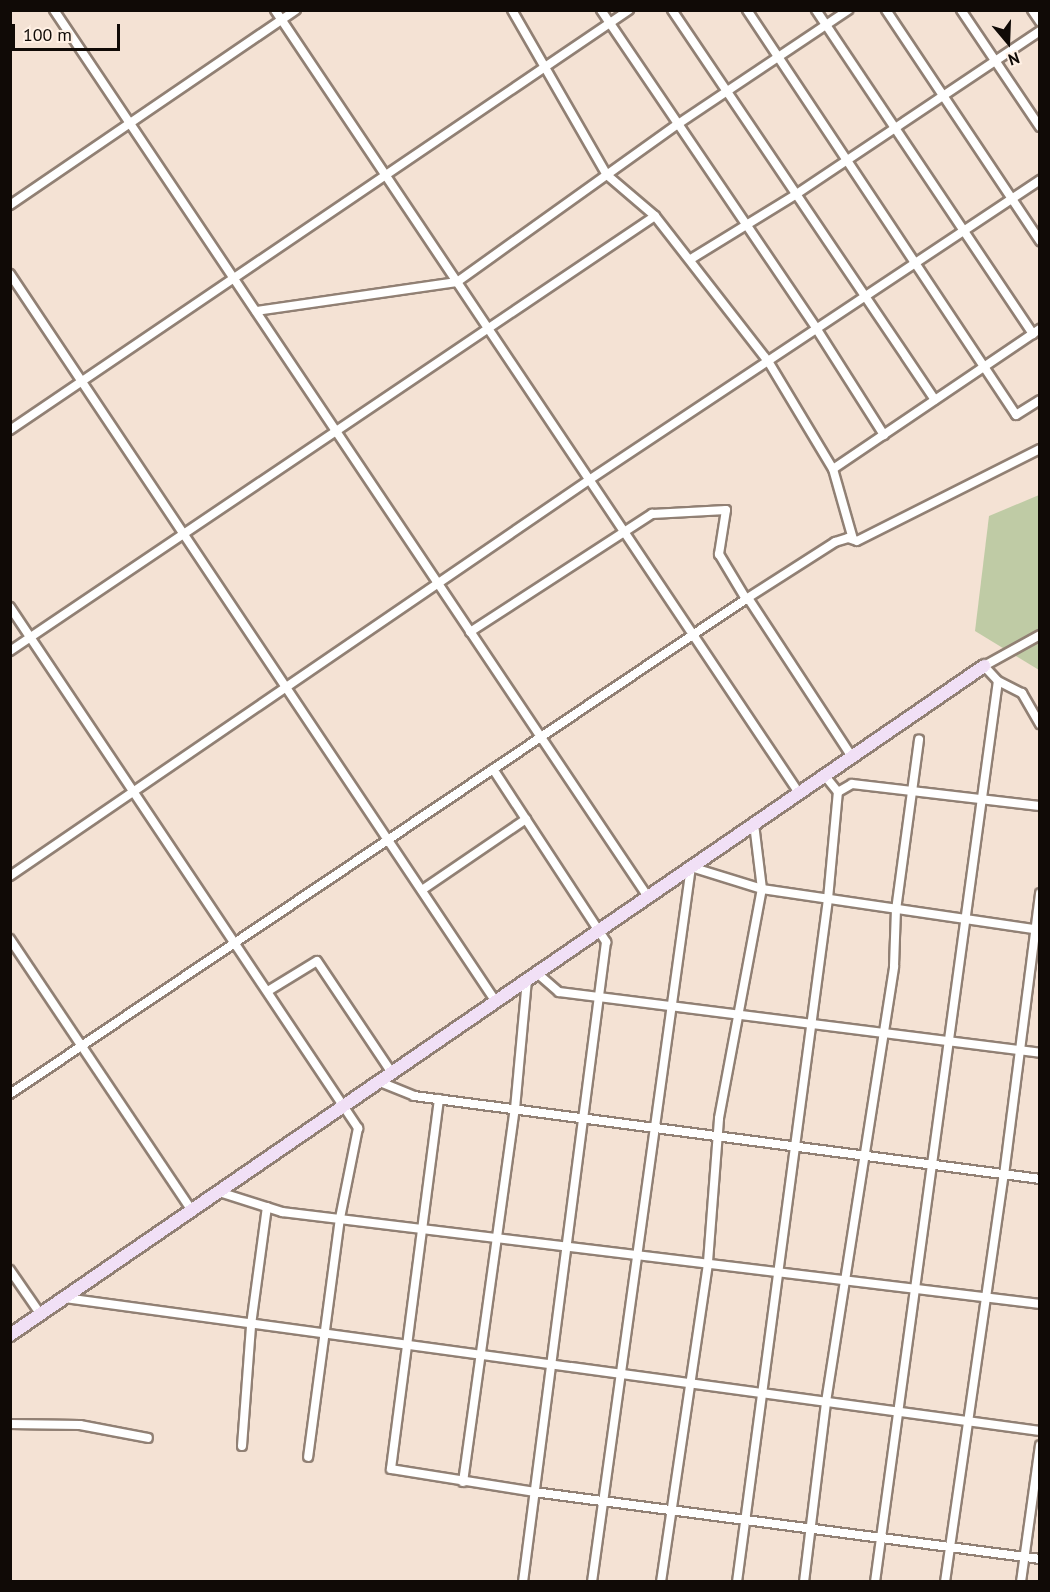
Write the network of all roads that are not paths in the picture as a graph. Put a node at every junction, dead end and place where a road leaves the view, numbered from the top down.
1 (54, 10) edge
2 (275, 10) edge
3 (296, 10) edge
4 (512, 10) edge
5 (601, 10) edge
6 (629, 10) edge
7 (672, 10) edge
8 (747, 10) edge
9 (816, 10) edge
10 (848, 10) edge
11 (886, 10) edge
12 (961, 10) edge
13 (1032, 10) edge
14 (282, 21) junction
15 (1040, 22) edge
16 (610, 24) junction
17 (826, 25) junction
18 (1040, 31) edge
19 (778, 57) junction
20 (996, 60) junction
21 (547, 70) junction
22 (726, 92) junction
23 (943, 96) junction
24 (130, 124) junction
25 (678, 124) junction
26 (1040, 127) edge
27 (895, 128) junction
28 (847, 160) junction
29 (607, 175) junction
30 (386, 176) junction
31 (1040, 180) edge
32 (795, 195) junction
33 (1011, 198) junction
34 (10, 205) edge
35 (655, 216) junction
36 (746, 225) junction
37 (963, 230) junction
38 (1040, 241) edge
39 (691, 259) junction
40 (915, 262) junction
41 (10, 274) edge
42 (235, 281) junction
43 (457, 282) junction
44 (863, 297) junction
45 (256, 311) junction
46 (488, 327) junction
47 (816, 328) junction
48 (1036, 332) edge
49 (768, 360) junction
50 (984, 367) junction
51 (82, 381) junction
52 (934, 400) junction
53 (1040, 400) edge
54 (10, 430) edge
55 (335, 430) junction
56 (884, 435) junction
57 (1040, 449) edge
58 (833, 469) junction
59 (589, 480) junction
60 (624, 531) junction
61 (184, 533) junction
62 (853, 539) junction
63 (438, 583) junction
64 (747, 598) junction
65 (10, 607) edge
66 (470, 632) junction
67 (692, 634) junction
68 (1040, 635) edge
69 (31, 637) junction
70 (10, 651) edge
71 (984, 666) junction
72 (998, 681) junction
73 (286, 687) junction
74 (1040, 724) edge
75 (541, 737) junction
76 (919, 740) dead end
77 (852, 757) junction
78 (493, 769) junction
79 (825, 776) junction
80 (913, 791) junction
81 (134, 792) junction
82 (838, 792) junction
83 (799, 793) junction
84 (984, 799) junction
85 (1040, 806) edge
86 (526, 819) junction
87 (754, 824) junction
88 (388, 840) junction
89 (692, 867) junction
90 (10, 876) edge
91 (762, 889) junction
92 (422, 890) junction
93 (1040, 893) edge
94 (648, 897) junction
95 (828, 899) junction
96 (896, 910) junction
97 (967, 920) junction
98 (1037, 929) edge
99 (600, 930) junction
100 (10, 939) edge
101 (236, 943) junction
102 (532, 977) junction
103 (268, 991) junction
104 (601, 998) junction
105 (496, 1002) junction
106 (672, 1006) junction
107 (737, 1014) junction
108 (808, 1024) junction
109 (881, 1034) junction
110 (950, 1042) junction
111 (82, 1046) junction
112 (1017, 1051) junction
113 (1040, 1053) edge
114 (392, 1073) junction
115 (380, 1082) junction
116 (10, 1094) edge
117 (439, 1099) junction
118 (345, 1106) junction
119 (515, 1109) junction
120 (586, 1119) junction
121 (655, 1128) junction
122 (720, 1137) junction
123 (792, 1146) junction
124 (862, 1154) junction
125 (933, 1168) junction
126 (1004, 1175) junction
127 (1040, 1179) edge
128 (219, 1192) junction
129 (267, 1207) junction
130 (192, 1211) junction
131 (340, 1218) junction
132 (422, 1228) junction
133 (497, 1237) junction
134 (569, 1246) junction
135 (638, 1254) junction
136 (708, 1262) junction
137 (10, 1270) edge
138 (775, 1271) junction
139 (845, 1280) junction
140 (916, 1288) junction
141 (986, 1297) junction
142 (65, 1298) junction
143 (1040, 1304) edge
144 (40, 1315) junction
145 (251, 1325) junction
146 (10, 1335) edge
147 (324, 1336) junction
148 (409, 1347) junction
149 (479, 1356) junction
150 (552, 1366) junction
151 (621, 1375) junction
152 (691, 1384) junction
153 (760, 1394) junction
154 (826, 1402) junction
155 (897, 1412) junction
156 (967, 1421) junction
157 (10, 1424) edge
158 (1040, 1431) edge
159 (148, 1438) dead end
160 (1040, 1445) edge
161 (242, 1446) dead end
162 (308, 1457) dead end
163 (463, 1482) junction
164 (534, 1492) junction
165 (603, 1501) junction
166 (672, 1510) junction
167 (744, 1520) junction
168 (810, 1529) junction
169 (881, 1538) junction
170 (950, 1547) junction
171 (1024, 1557) junction
172 (1040, 1559) edge
173 (523, 1581) edge
174 (592, 1581) edge
175 (661, 1581) edge
176 (737, 1581) edge
177 (804, 1581) edge
178 (875, 1581) edge
179 (945, 1581) edge
180 (1021, 1581) edge

1 - 24 street
2 - 14 street
3 - 14 street
4 - 21 street
5 - 16 street
6 - 16 street
7 - 22 street
8 - 19 street
9 - 17 street
10 - 17 street
11 - 23 street
12 - 20 street
13 - 15 street
14 - 24 street
14 - 30 street
16 - 21 street
16 - 25 street
17 - 19 street
17 - 27 street
18 - 20 street
19 - 22 street
19 - 28 street
20 - 23 street
20 - 26 street
21 - 29 street
21 - 30 street
22 - 25 street
22 - 32 street
23 - 27 street
23 - 33 street
24 - 34 street
24 - 42 street
25 - 29 street
25 - 36 street
27 - 28 street
27 - 37 street
28 - 32 street
28 - 40 street
29 - 35 street
29 - 43 street
30 - 42 street
30 - 43 street
31 - 33 street
32 - 36 street
32 - 44 street
33 - 37 street
33 - 38 street
35 - 39 street
35 - 46 street
36 - 39 street
36 - 47 street
37 - 40 street
37 - 48 street
39 - 49 street
40 - 44 street
40 - 50 street
41 - 51 street
42 - 45 street
42 - 51 street
43 - 45 street
43 - 46 street
44 - 47 street
44 - 52 street
45 - 55 street
46 - 55 street
46 - 59 street
47 - 49 street
47 - 56 street
48 - 50 street
49 - 58 street
49 - 59 street
50 - 52 street
50 - 53 street
51 - 54 street
51 - 61 street
52 - 56 street
55 - 61 street
55 - 63 street
56 - 58 street
57 - 62 street
58 - 62 street
59 - 60 street
59 - 63 street
60 - 64 street
60 - 66 street
60 - 67 street
61 - 69 street
61 - 73 street
62 - 64 street
63 - 66 street
63 - 73 street
64 - 67 street
64 - 77 street
65 - 69 street
66 - 75 street
67 - 75 street
67 - 83 street
68 - 71 street
69 - 70 street
69 - 81 street
71 - 72 street
71 - 77 street
72 - 74 street
72 - 84 street
73 - 81 street
73 - 88 street
75 - 78 street
75 - 94 street
76 - 80 street
77 - 79 street
78 - 86 street
78 - 88 street
79 - 82 street
79 - 83 street
80 - 82 street
80 - 84 street
80 - 96 street
81 - 90 street
81 - 101 street
82 - 95 street
83 - 87 street
84 - 85 street
84 - 97 street
86 - 92 street
86 - 99 street
87 - 89 street
87 - 91 street
88 - 92 street
88 - 101 street
89 - 91 street
89 - 94 street
89 - 106 street
91 - 95 street
91 - 107 street
92 - 105 street
93 - 98 street
94 - 99 street
95 - 96 street
95 - 108 street
96 - 97 street
96 - 109 street
97 - 98 street
97 - 110 street
98 - 112 street
99 - 102 street
99 - 104 street
100 - 111 street
101 - 103 street
101 - 111 street
102 - 104 street
102 - 105 street
102 - 119 street
103 - 114 street
103 - 118 street
104 - 106 street
104 - 120 street
105 - 114 street
106 - 107 street
106 - 121 street
107 - 108 street
107 - 122 street
108 - 109 street
108 - 123 street
109 - 110 street
109 - 124 street
110 - 112 street
110 - 125 street
111 - 116 street
111 - 130 street
112 - 113 street
112 - 126 street
114 - 115 street
115 - 117 street
115 - 118 street
117 - 119 street
117 - 132 street
118 - 128 street
118 - 131 street
119 - 120 street
119 - 133 street
120 - 121 street
120 - 134 street
121 - 122 street
121 - 135 street
122 - 123 street
122 - 136 street
123 - 124 street
123 - 138 street
124 - 125 street
124 - 139 street
125 - 126 street
125 - 140 street
126 - 127 street
126 - 141 street
128 - 129 street
128 - 130 street
129 - 131 street
129 - 145 street
130 - 142 street
131 - 132 street
131 - 147 street
132 - 133 street
132 - 148 street
133 - 134 street
133 - 149 street
134 - 135 street
134 - 150 street
135 - 136 street
135 - 151 street
136 - 138 street
136 - 152 street
137 - 144 street
138 - 139 street
138 - 153 street
139 - 140 street
139 - 154 street
140 - 141 street
140 - 155 street
141 - 143 street
141 - 156 street
142 - 144 street
142 - 145 street
144 - 146 street
145 - 147 street
145 - 161 street
147 - 148 street
147 - 162 street
148 - 149 street
148 - 163 street
149 - 150 street
149 - 163 street
150 - 151 street
150 - 164 street
151 - 152 street
151 - 165 street
152 - 153 street
152 - 166 street
153 - 154 street
153 - 167 street
154 - 155 street
154 - 168 street
155 - 156 street
155 - 169 street
156 - 158 street
156 - 170 street
157 - 159 street
160 - 171 street
163 - 164 street
164 - 165 street
164 - 173 street
165 - 166 street
165 - 174 street
166 - 167 street
166 - 175 street
167 - 168 street
167 - 176 street
168 - 169 street
168 - 177 street
169 - 170 street
169 - 178 street
170 - 171 street
170 - 179 street
171 - 172 street
171 - 180 street

